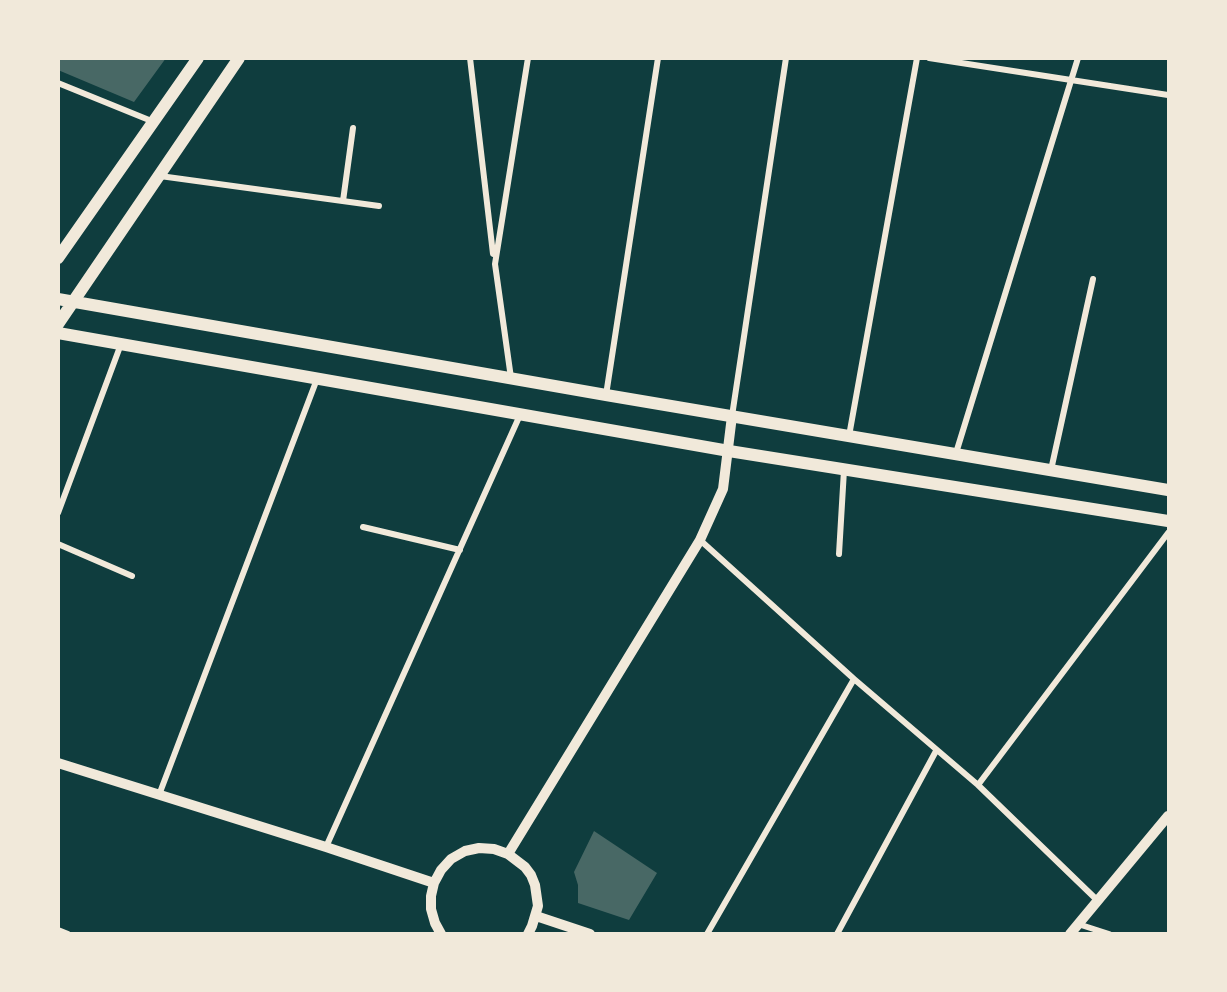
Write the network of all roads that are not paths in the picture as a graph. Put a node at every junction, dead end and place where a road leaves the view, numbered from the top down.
1 (198, 58) edge
2 (239, 58) edge
3 (470, 58) edge
4 (528, 58) edge
5 (658, 58) edge
6 (786, 58) edge
7 (916, 58) edge
8 (929, 58) edge
9 (1078, 58) edge
10 (1072, 80) junction
11 (58, 83) edge
12 (1168, 95) edge
13 (154, 122) junction
14 (353, 128) dead end
15 (160, 176) junction
16 (343, 201) junction
17 (379, 206) dead end
18 (58, 258) edge
19 (495, 264) junction
20 (1093, 279) dead end
21 (58, 299) edge
22 (75, 302) junction
23 (58, 324) edge
24 (58, 333) edge
25 (122, 344) junction
26 (511, 378) junction
27 (317, 379) junction
28 (606, 395) junction
29 (521, 414) junction
30 (732, 416) junction
31 (849, 436) junction
32 (729, 451) junction
33 (956, 453) junction
34 (844, 470) junction
35 (1051, 470) junction
36 (1168, 490) edge
37 (58, 513) edge
38 (1168, 521) edge
39 (363, 527) dead end
40 (1168, 533) edge
41 (700, 540) junction
42 (58, 544) edge
43 (460, 550) junction
44 (839, 554) dead end
45 (132, 576) dead end
46 (854, 679) junction
47 (936, 751) junction
48 (58, 763) edge
49 (978, 785) junction
50 (159, 795) junction
51 (1168, 816) edge
52 (326, 847) junction
53 (508, 854) junction
54 (434, 883) junction
55 (1097, 900) junction
56 (536, 916) junction
57 (1077, 924) junction
58 (58, 930) edge
59 (68, 933) edge
60 (441, 933) edge
61 (528, 933) edge
62 (590, 933) edge
63 (707, 933) edge
64 (837, 933) edge
65 (1070, 933) edge
66 (1109, 933) edge

1 - 13 main road
2 - 15 main road
3 - 19 street
4 - 19 street
5 - 28 street
6 - 30 street
7 - 31 street
8 - 10 street
9 - 10 street
10 - 12 street
10 - 33 street
11 - 13 street
13 - 18 main road
14 - 16 street
15 - 16 street
15 - 22 main road
16 - 17 street
19 - 26 street
20 - 35 street
21 - 22 main road
22 - 23 main road
22 - 26 main road
24 - 25 main road
25 - 27 main road
25 - 37 street
26 - 28 main road
27 - 29 main road
27 - 50 street
28 - 30 main road
29 - 32 main road
29 - 43 street
30 - 31 main road
30 - 32 street
31 - 33 main road
32 - 34 main road
32 - 41 street
33 - 35 main road
34 - 38 main road
34 - 44 street
35 - 36 main road
39 - 43 street
40 - 49 street
41 - 46 street
41 - 53 street
42 - 45 street
43 - 52 street
46 - 47 street
46 - 63 street
47 - 49 street
47 - 64 street
48 - 50 street
49 - 55 street
50 - 52 street
51 - 55 street
52 - 54 street
53 - 54 street
53 - 56 street
54 - 60 street
55 - 57 street
56 - 61 street
56 - 62 street
57 - 65 street
57 - 66 street
58 - 59 street

